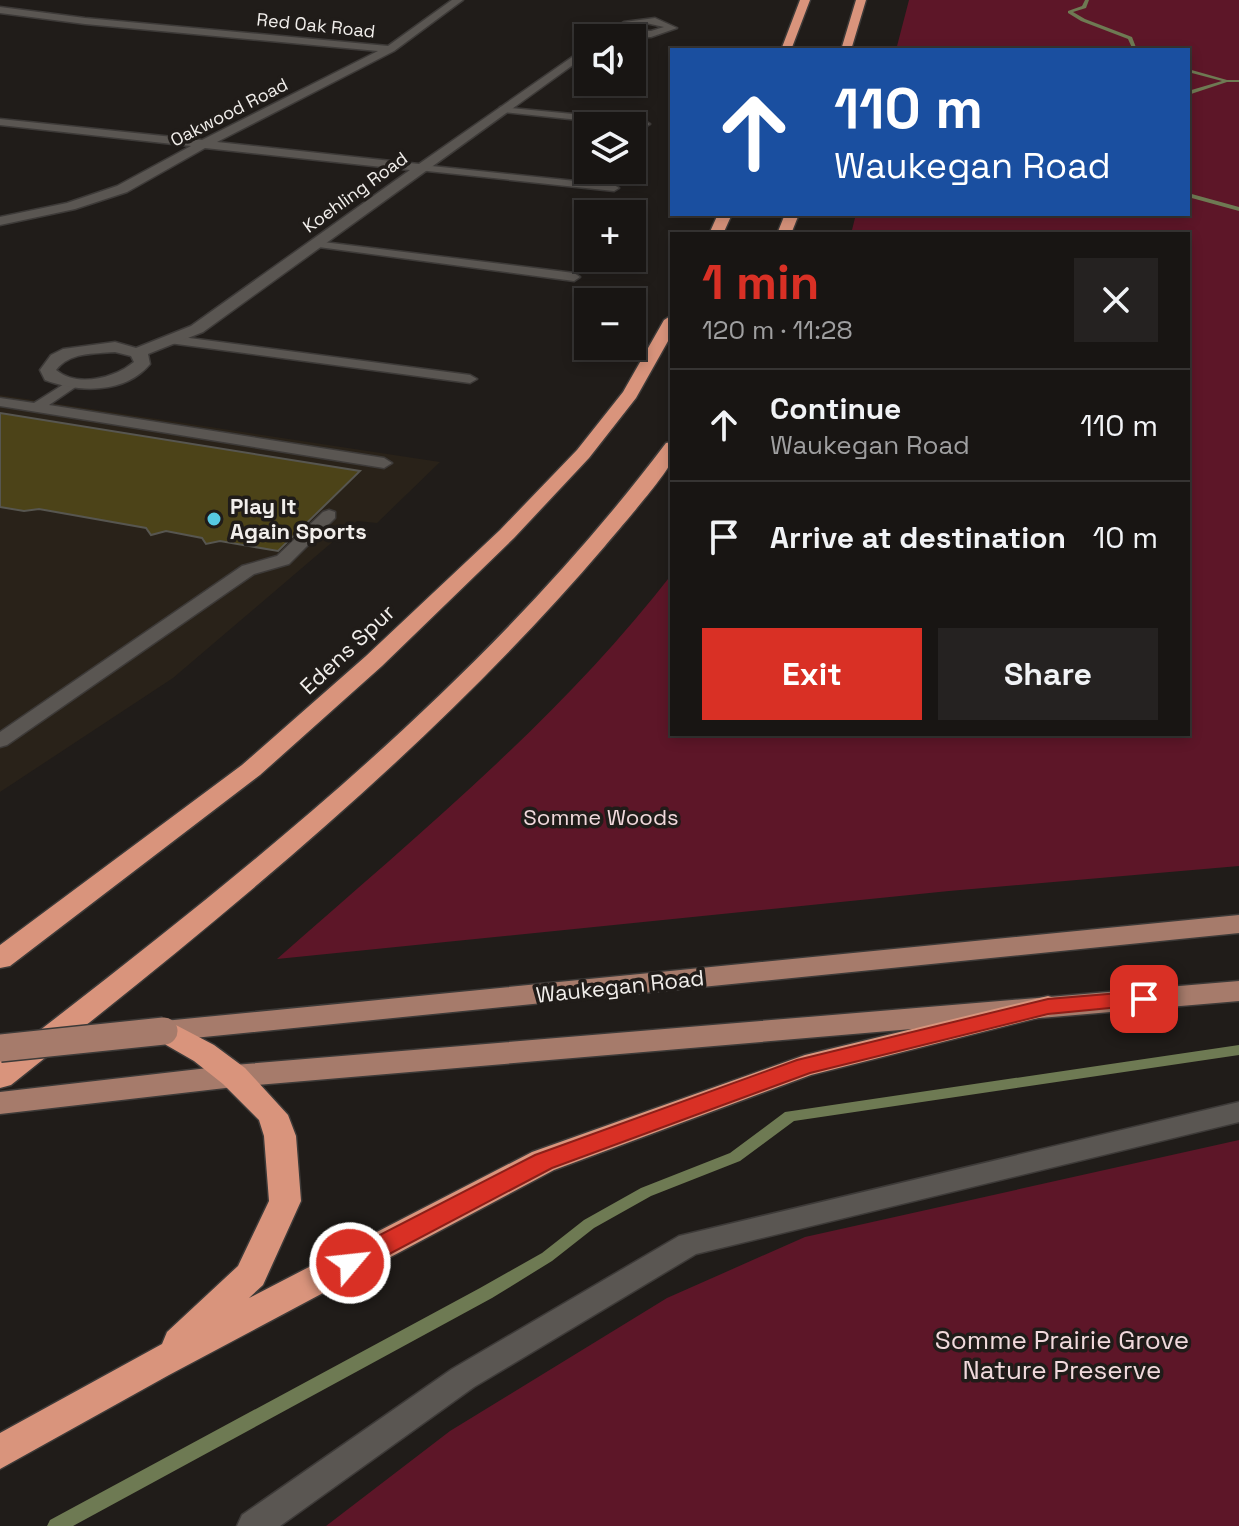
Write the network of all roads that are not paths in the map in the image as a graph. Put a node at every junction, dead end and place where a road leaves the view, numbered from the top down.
1 (458, 0) edge
2 (805, 0) edge
3 (861, 0) edge
4 (0, 10) edge
5 (606, 36) edge
6 (787, 48) edge
7 (847, 48) edge
8 (390, 49) junction
9 (574, 59) edge
10 (503, 109) junction
11 (574, 116) edge
12 (0, 122) edge
13 (202, 145) junction
14 (422, 168) junction
15 (614, 188) dead end
16 (0, 221) edge
17 (315, 244) junction
18 (574, 277) dead end
19 (670, 324) edge
20 (174, 340) junction
21 (137, 353) junction
22 (470, 379) dead end
23 (72, 383) junction
24 (0, 402) edge
25 (36, 408) junction
26 (670, 449) edge
27 (384, 463) dead end
28 (329, 515) dead end
29 (0, 741) edge
30 (1239, 924) edge
31 (0, 959) edge
32 (1239, 991) edge
33 (1048, 1006) junction
34 (164, 1031) junction
35 (0, 1048) edge
36 (234, 1076) junction
37 (0, 1077) edge
38 (0, 1103) edge
39 (1239, 1112) edge
40 (156, 1364) junction
41 (0, 1452) edge
42 (253, 1526) edge

1 - 8 street, Oakwood Road
2 - 6 highway
3 - 7 highway
4 - 8 street, Red Oak Road
5 - 5 street
8 - 13 street, Oakwood Road
9 - 10 street, Koehling Road
10 - 11 lane
10 - 14 street, Koehling Road
12 - 13 street
13 - 14 street
13 - 16 street, Oakwood Road
14 - 15 lane
14 - 17 street, Koehling Road
17 - 18 lane
17 - 20 street, Koehling Road
19 - 31 highway, Edens Spur
20 - 21 street, Koehling Road
20 - 22 lane
21 - 23 street
21 - 23 street, Koehling Road
23 - 25 lane
24 - 25 lane
25 - 27 lane
26 - 37 highway
28 - 29 lane
30 - 34 main road, Waukegan Road
32 - 33 main road
33 - 36 main road
33 - 40 highway
34 - 35 main road, Waukegan Road, bridge
34 - 36 highway
36 - 38 main road
36 - 40 highway
39 - 42 lane
40 - 41 highway

